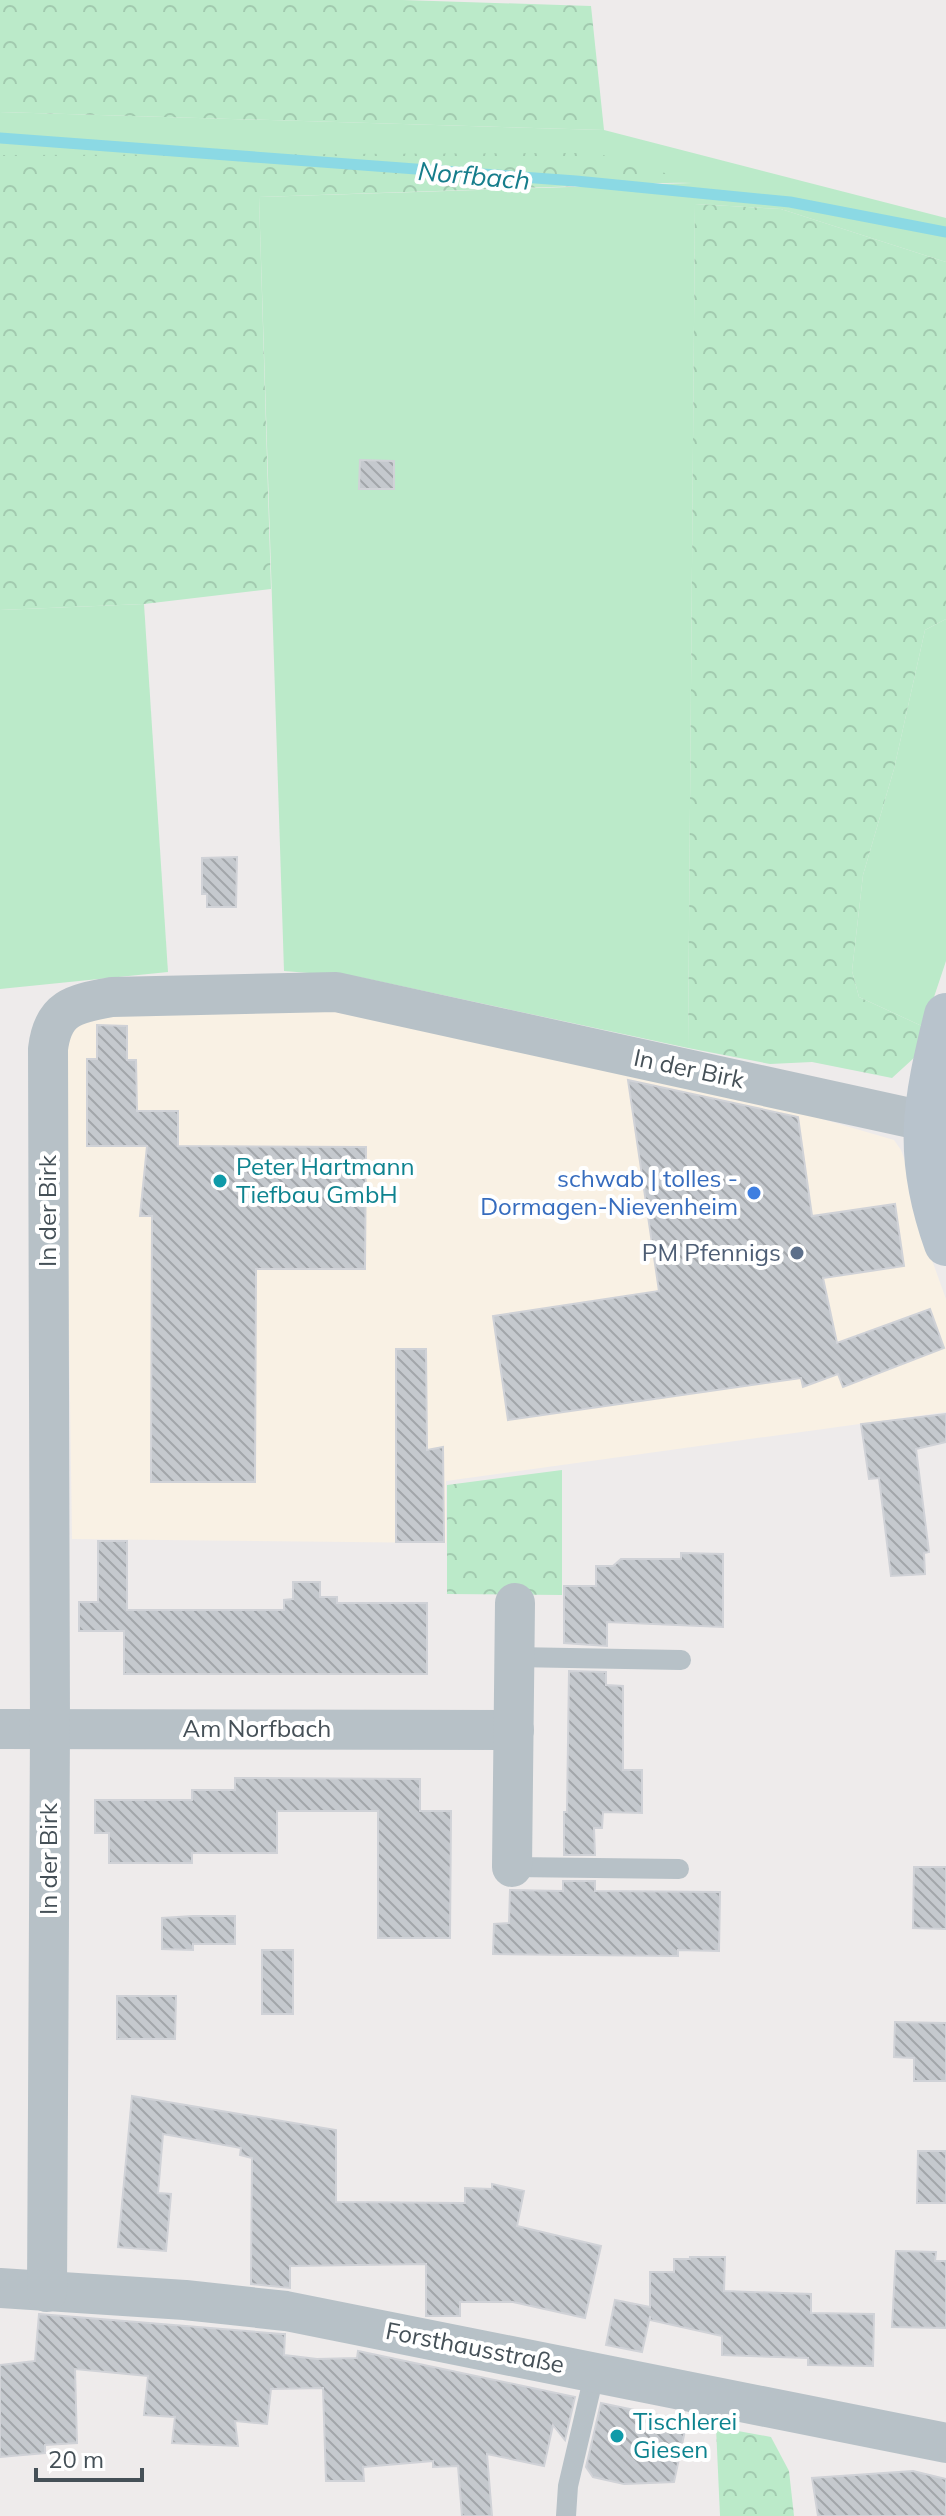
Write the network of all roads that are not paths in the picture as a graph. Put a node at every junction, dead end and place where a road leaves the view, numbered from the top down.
1 (946, 1015) edge
2 (924, 1121) junction
3 (946, 1244) edge
4 (515, 1603) dead end
5 (514, 1657) junction
6 (681, 1660) dead end
7 (50, 1728) junction
8 (0, 1729) edge
9 (514, 1730) junction
10 (512, 1867) joint
11 (679, 1869) dead end
12 (0, 2288) edge
13 (47, 2292) junction
14 (595, 2371) junction
15 (946, 2443) edge
16 (566, 2516) edge

1 - 2 main road
2 - 3 main road
2 - 7 street, In der Birk
4 - 5 street
5 - 6 lane
5 - 9 street
7 - 8 street, Am Norfbach
7 - 9 street, Am Norfbach
7 - 13 street, In der Birk
9 - 10 street
10 - 11 lane
12 - 13 street, Forsthausstraße
13 - 14 street, Forsthausstraße
14 - 15 street, Forsthausstraße
14 - 16 lane

